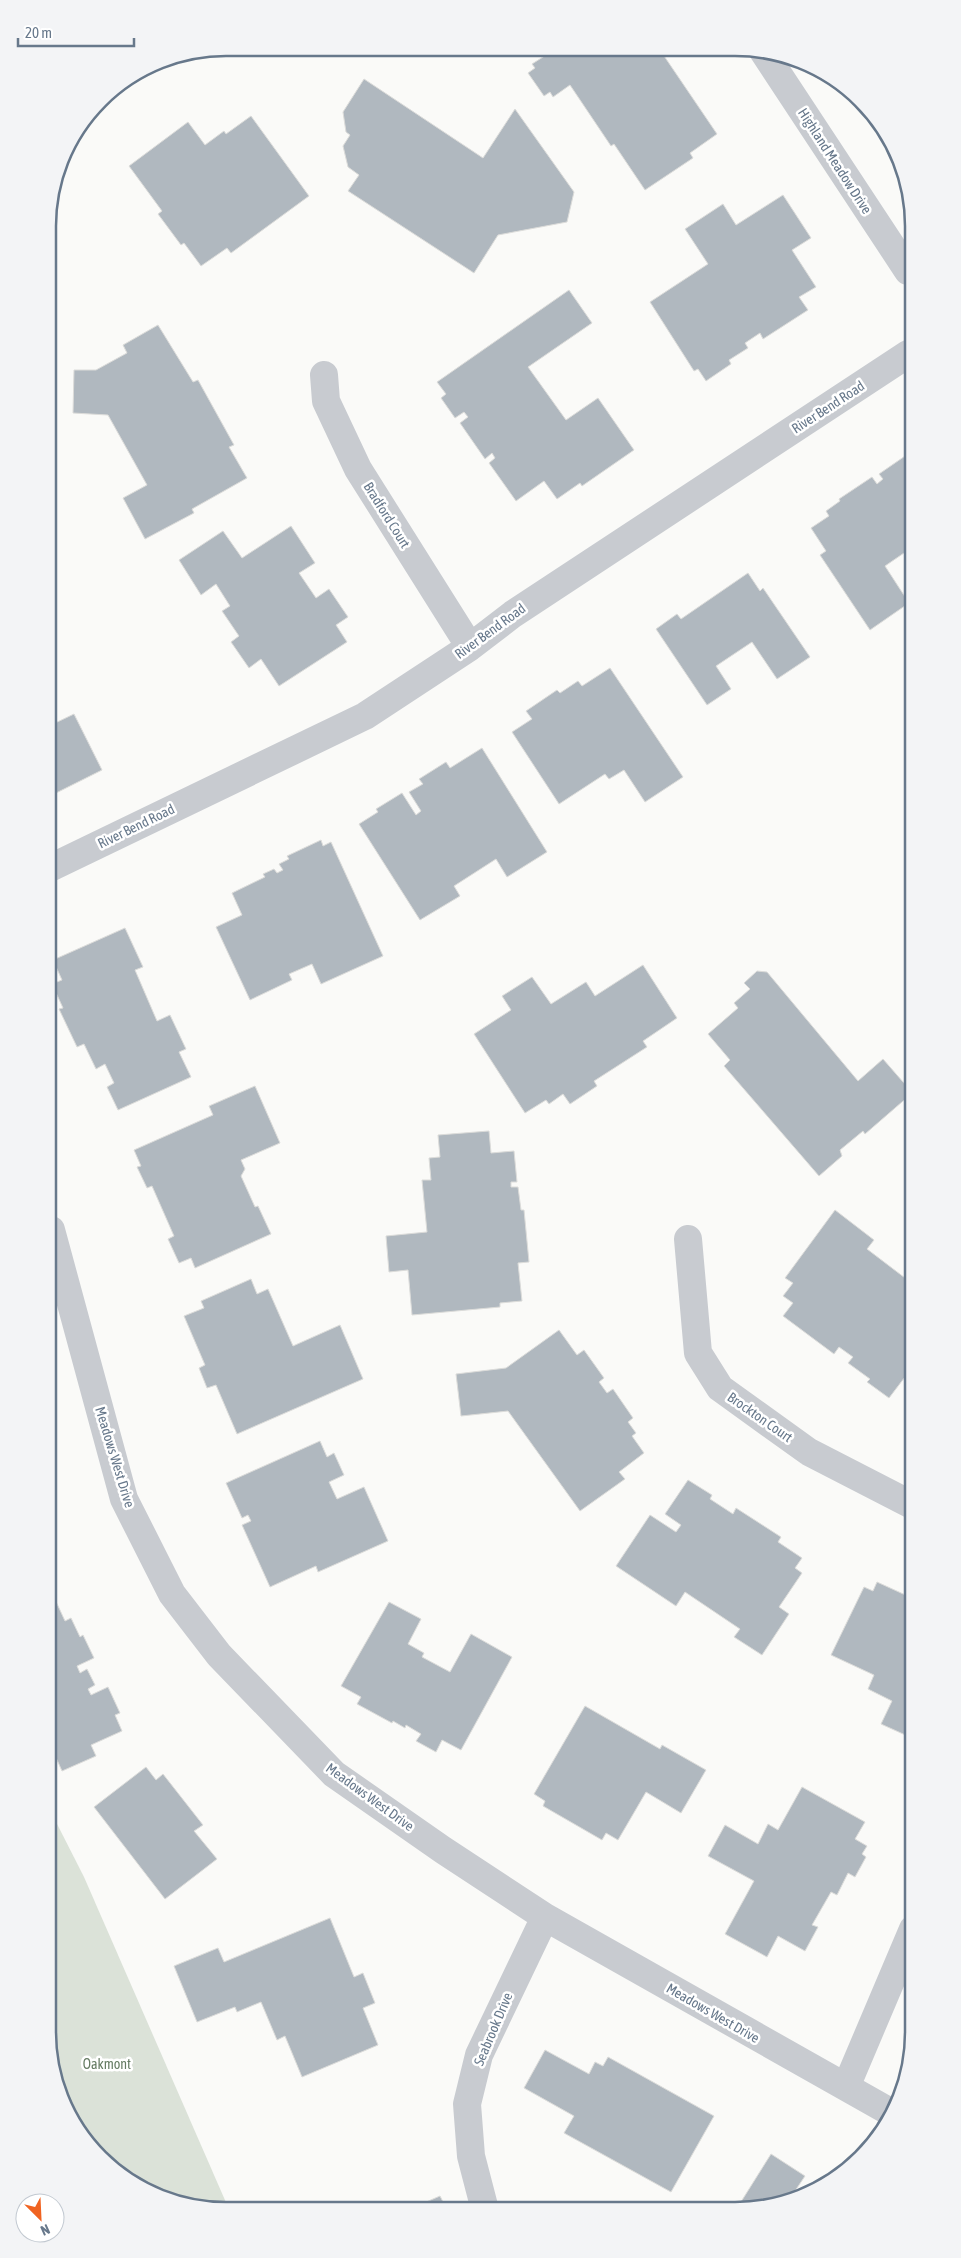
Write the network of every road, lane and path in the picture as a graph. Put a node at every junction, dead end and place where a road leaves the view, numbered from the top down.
1 (769, 60) edge
2 (905, 266) edge
3 (905, 356) edge
4 (324, 375) dead end
5 (470, 647) junction
6 (57, 865) edge
7 (688, 1238) dead end
8 (56, 1250) edge
9 (904, 1501) edge
10 (545, 1917) junction
11 (904, 1950) edge
12 (846, 2088) junction
13 (886, 2109) edge
14 (483, 2202) edge

1 - 2 street, Highland Meadow Drive
3 - 5 street, River Bend Road
4 - 5 street, Bradford Court
5 - 6 street, River Bend Road
7 - 9 street, Brockton Court
8 - 10 street, Meadows West Drive
10 - 12 street, Meadows West Drive
10 - 14 street, Seabrook Drive
11 - 12 street
12 - 13 street, Meadows West Drive

